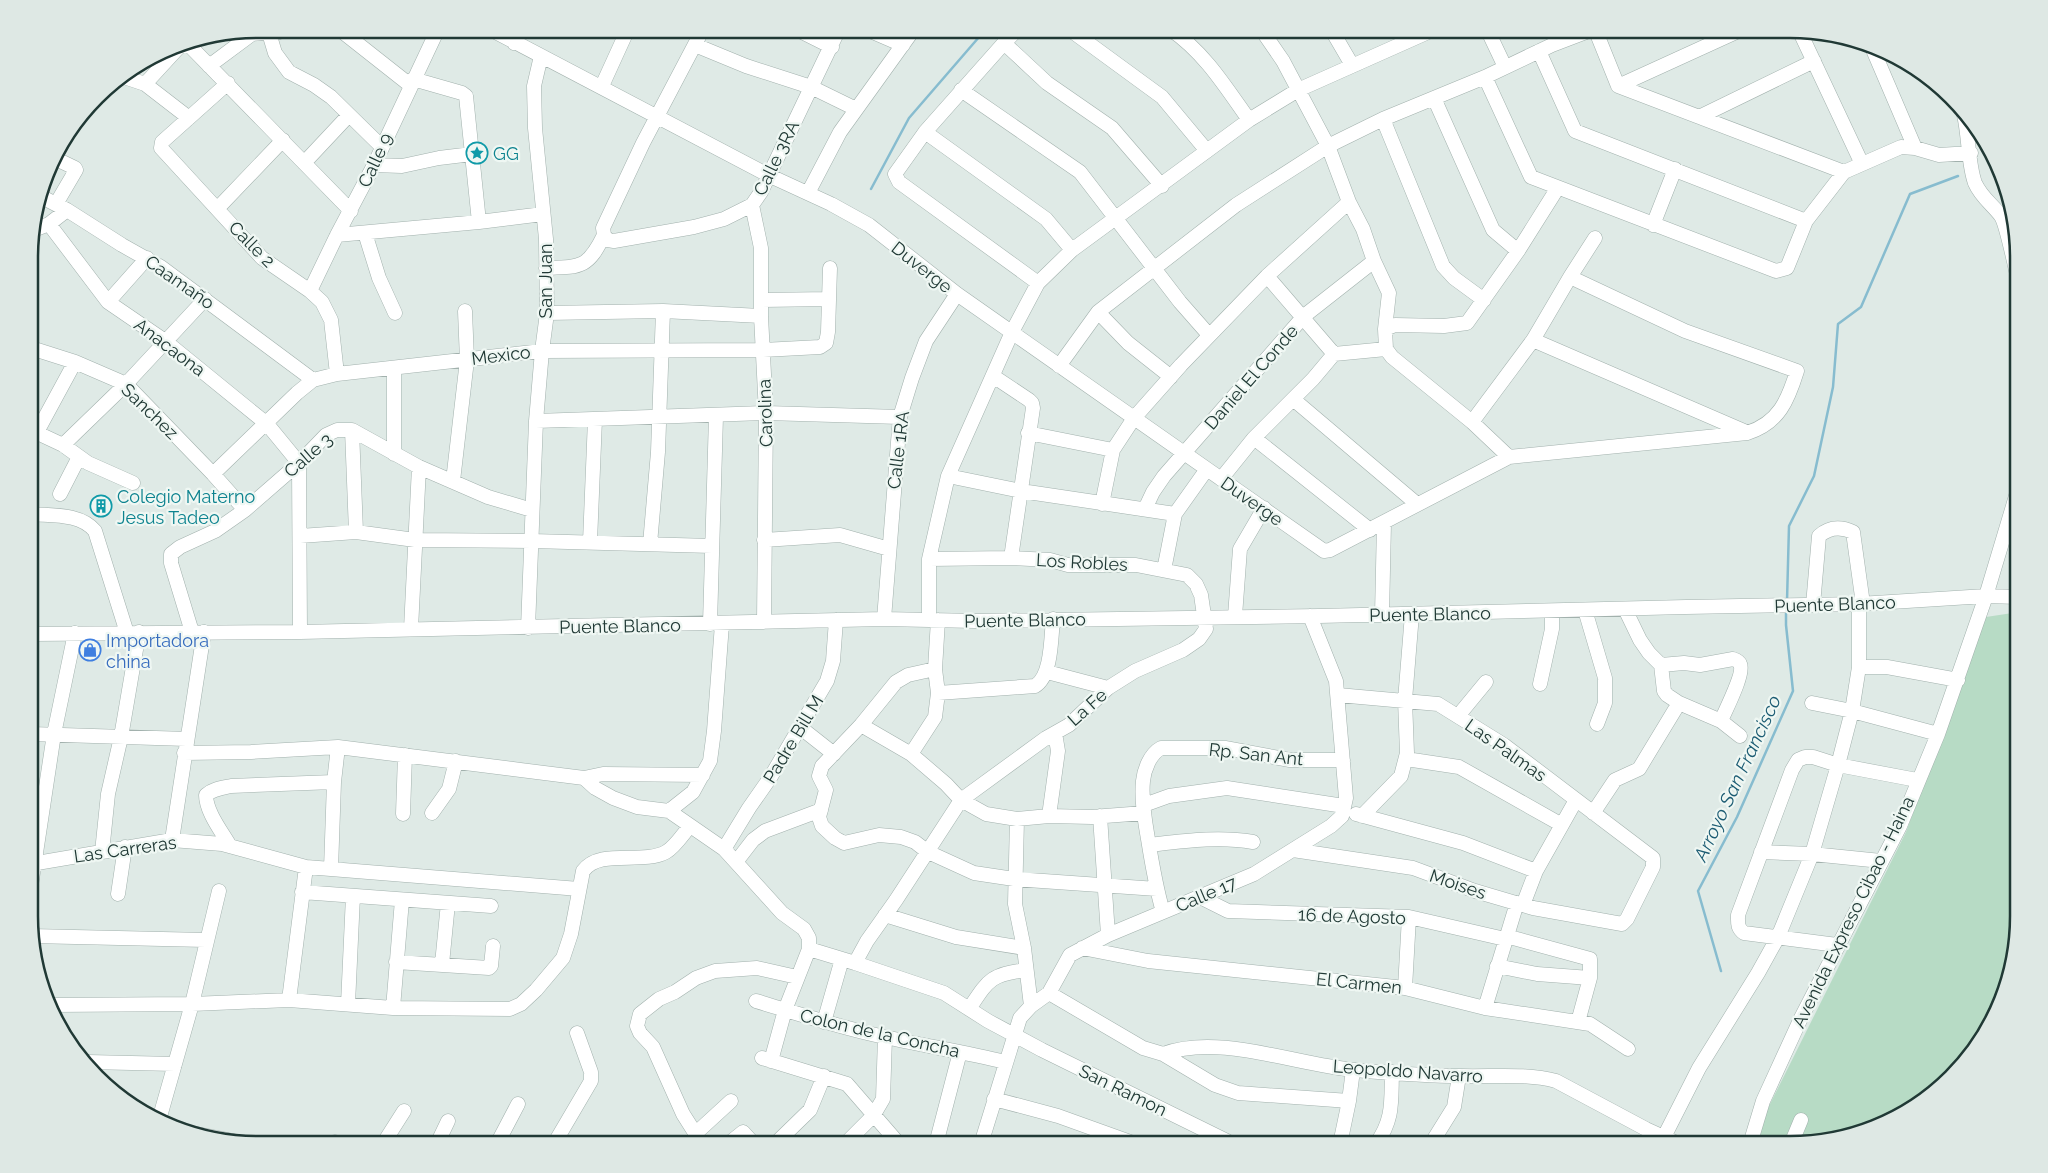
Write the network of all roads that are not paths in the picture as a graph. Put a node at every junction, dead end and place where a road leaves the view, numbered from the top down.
1 (247, 38) edge
2 (270, 38) edge
3 (351, 38) edge
4 (434, 38) edge
5 (505, 38) edge
6 (516, 38) edge
7 (624, 38) edge
8 (698, 38) edge
9 (814, 38) edge
10 (836, 38) edge
11 (887, 38) edge
12 (908, 38) edge
13 (1009, 38) edge
14 (1081, 38) edge
15 (1184, 38) edge
16 (1267, 38) edge
17 (1336, 38) edge
18 (1414, 38) edge
19 (1491, 38) edge
20 (1572, 38) edge
21 (1599, 38) edge
22 (1723, 38) edge
23 (1803, 38) edge
24 (514, 43) junction
25 (1004, 43) junction
26 (695, 45) junction
27 (903, 45) junction
28 (192, 47) edge
29 (832, 47) junction
30 (1539, 51) junction
31 (172, 54) edge
32 (1875, 54) edge
33 (541, 56) junction
34 (1814, 61) junction
35 (1352, 65) junction
36 (209, 66) junction
37 (1505, 67) junction
38 (1485, 77) junction
39 (129, 79) edge
40 (412, 82) junction
41 (228, 83) junction
42 (145, 84) junction
43 (602, 86) junction
44 (1618, 86) junction
45 (811, 87) junction
46 (961, 90) junction
47 (1298, 90) junction
48 (1434, 98) junction
49 (856, 108) junction
50 (349, 115) junction
51 (658, 116) junction
52 (1699, 117) junction
53 (189, 118) junction
54 (1249, 120) junction
55 (1383, 120) junction
56 (1966, 124) edge
57 (925, 132) junction
58 (283, 140) junction
59 (382, 146) junction
60 (1328, 146) junction
61 (1915, 148) junction
62 (1207, 151) junction
63 (1971, 153) junction
64 (472, 154) junction
65 (60, 161) edge
66 (304, 163) junction
67 (1862, 164) junction
68 (374, 165) junction
69 (1675, 169) junction
70 (1844, 172) junction
71 (768, 175) junction
72 (1162, 186) junction
73 (1558, 189) junction
74 (808, 193) junction
75 (45, 199) edge
76 (1349, 202) junction
77 (752, 205) junction
78 (61, 207) junction
79 (217, 209) junction
80 (351, 211) junction
81 (543, 214) junction
82 (2002, 217) junction
83 (1116, 220) junction
84 (1806, 221) junction
85 (2008, 221) edge
86 (479, 222) junction
87 (49, 224) junction
88 (1653, 225) junction
89 (39, 228) edge
90 (365, 233) junction
91 (337, 235) junction
92 (606, 238) junction
93 (1595, 238) dead end
94 (2010, 248) edge
95 (1072, 250) junction
96 (1518, 251) junction
97 (147, 258) junction
98 (1374, 261) junction
99 (546, 268) junction
100 (830, 268) dead end
101 (1156, 269) junction
102 (1267, 276) junction
103 (1570, 277) junction
104 (1038, 282) junction
105 (310, 291) junction
106 (957, 294) junction
107 (205, 299) junction
108 (829, 299) junction
109 (762, 300) junction
110 (1484, 300) junction
111 (108, 302) junction
112 (465, 311) dead end
113 (664, 311) junction
114 (1098, 312) junction
115 (395, 313) dead end
116 (547, 313) junction
117 (761, 316) junction
118 (1304, 316) junction
119 (1385, 329) junction
120 (1012, 332) junction
121 (1209, 336) junction
122 (1532, 340) junction
123 (165, 341) junction
124 (1386, 349) junction
125 (38, 350) edge
126 (542, 350) junction
127 (662, 350) junction
128 (763, 350) junction
129 (1334, 354) junction
130 (467, 360) junction
131 (75, 362) junction
132 (1059, 366) junction
133 (394, 368) junction
134 (337, 374) junction
135 (993, 376) junction
136 (1171, 377) junction
137 (313, 380) junction
138 (126, 384) junction
139 (1294, 399) junction
140 (766, 413) junction
141 (716, 416) junction
142 (658, 417) junction
143 (900, 417) junction
144 (1134, 418) junction
145 (595, 419) junction
146 (536, 421) junction
147 (1472, 422) junction
148 (38, 424) edge
149 (266, 424) junction
150 (352, 430) junction
151 (1747, 432) junction
152 (38, 433) edge
153 (1028, 434) junction
154 (1254, 438) junction
155 (63, 445) junction
156 (1113, 450) junction
157 (394, 454) junction
158 (1184, 454) junction
159 (79, 457) junction
160 (1509, 457) junction
161 (299, 462) junction
162 (419, 467) junction
163 (1207, 469) junction
164 (213, 474) junction
165 (948, 476) junction
166 (1221, 479) junction
167 (453, 481) junction
168 (133, 482) dead end
169 (1022, 491) junction
170 (60, 494) dead end
171 (1102, 504) junction
172 (1417, 504) junction
173 (1264, 508) junction
174 (1145, 509) junction
175 (245, 510) junction
176 (532, 510) junction
177 (1175, 514) junction
178 (38, 515) edge
179 (2010, 516) edge
180 (1384, 523) junction
181 (1370, 530) junction
182 (356, 532) junction
183 (300, 536) junction
184 (415, 540) junction
185 (764, 540) junction
186 (532, 541) junction
187 (590, 542) junction
188 (650, 544) junction
189 (712, 546) junction
190 (889, 549) junction
191 (1011, 558) junction
192 (929, 560) junction
193 (1164, 570) junction
194 (1986, 596) junction
195 (2010, 597) edge
196 (1861, 604) junction
197 (1813, 605) junction
198 (1626, 609) junction
199 (1585, 610) junction
200 (1552, 611) junction
201 (1412, 614) junction
202 (1382, 615) junction
203 (1235, 616) junction
204 (1310, 616) junction
205 (1205, 617) junction
206 (884, 619) junction
207 (1053, 619) junction
208 (836, 620) junction
209 (933, 620) junction
210 (764, 622) junction
211 (716, 624) junction
212 (528, 628) junction
213 (411, 629) junction
214 (198, 632) junction
215 (300, 632) junction
216 (133, 633) junction
217 (38, 634) edge
218 (75, 634) junction
219 (1662, 665) junction
220 (1859, 667) junction
221 (935, 669) junction
222 (1047, 672) junction
223 (1958, 680) junction
224 (1486, 682) dead end
225 (1540, 684) dead end
226 (1108, 688) junction
227 (938, 693) junction
228 (1338, 694) junction
229 (1405, 700) junction
230 (1679, 703) junction
231 (1812, 703) dead end
232 (1852, 711) junction
233 (1458, 716) junction
234 (1721, 721) junction
235 (1597, 724) dead end
236 (861, 725) junction
237 (801, 728) junction
238 (1055, 733) junction
239 (38, 734) edge
240 (54, 734) junction
241 (1938, 734) junction
242 (121, 736) junction
243 (1740, 736) dead end
244 (187, 738) junction
245 (338, 747) junction
246 (184, 753) junction
247 (834, 754) junction
248 (911, 754) junction
249 (405, 755) junction
250 (1406, 759) junction
251 (1343, 760) junction
252 (456, 761) junction
253 (1838, 765) junction
254 (703, 775) junction
255 (584, 778) junction
256 (1917, 780) junction
257 (334, 782) junction
258 (961, 800) junction
259 (1576, 800) junction
260 (38, 807) edge
261 (1144, 809) junction
262 (1344, 809) junction
263 (821, 810) junction
264 (669, 811) junction
265 (432, 813) dead end
266 (1593, 813) junction
267 (403, 814) dead end
268 (1049, 816) junction
269 (1100, 816) junction
270 (1362, 816) junction
271 (1017, 819) junction
272 (1562, 825) junction
273 (690, 826) junction
274 (172, 840) junction
275 (1254, 842) dead end
276 (1149, 845) junction
277 (230, 846) junction
278 (125, 847) junction
279 (724, 849) junction
280 (1293, 850) junction
281 (102, 852) junction
282 (928, 852) junction
283 (1761, 852) junction
284 (1812, 854) junction
285 (1881, 861) junction
286 (736, 862) junction
287 (38, 863) edge
288 (306, 867) junction
289 (331, 869) junction
290 (1536, 871) junction
291 (1014, 879) junction
292 (1105, 886) junction
293 (579, 889) junction
294 (1156, 890) junction
295 (219, 891) dead end
296 (302, 892) junction
297 (118, 894) dead end
298 (353, 896) junction
299 (1200, 897) junction
300 (402, 900) junction
301 (448, 903) junction
302 (1520, 904) junction
303 (491, 906) dead end
304 (1163, 912) junction
305 (885, 915) junction
306 (1409, 917) junction
307 (1622, 924) joint
308 (1108, 935) junction
309 (38, 936) edge
310 (1778, 937) junction
311 (1505, 938) junction
312 (206, 940) junction
313 (1837, 945) junction
314 (493, 946) dead end
315 (1024, 948) junction
316 (1082, 948) junction
317 (809, 949) junction
318 (849, 960) junction
319 (396, 962) junction
320 (442, 964) junction
321 (1497, 966) junction
322 (1026, 970) junction
323 (798, 977) junction
324 (1590, 978) junction
325 (1406, 988) junction
326 (1049, 993) junction
327 (289, 1000) junction
328 (756, 1001) dead end
329 (192, 1004) junction
330 (348, 1004) junction
331 (56, 1005) edge
332 (1031, 1006) junction
333 (393, 1008) junction
334 (1485, 1008) junction
335 (969, 1009) junction
336 (785, 1010) junction
337 (824, 1022) junction
338 (1578, 1022) junction
339 (577, 1034) dead end
340 (1013, 1035) junction
341 (885, 1037) junction
342 (1628, 1049) dead end
343 (960, 1052) junction
344 (1163, 1054) junction
345 (93, 1062) edge
346 (1005, 1062) junction
347 (175, 1064) junction
348 (1353, 1070) junction
349 (1392, 1072) junction
350 (824, 1076) junction
351 (1459, 1076) junction
352 (994, 1099) junction
353 (1349, 1101) junction
354 (731, 1102) dead end
355 (518, 1104) dead end
356 (404, 1111) dead end
357 (161, 1113) edge
358 (873, 1116) junction
359 (1801, 1120) dead end
360 (448, 1121) dead end
361 (389, 1136) edge
362 (441, 1136) edge
363 (501, 1136) edge
364 (559, 1136) edge
365 (696, 1136) edge
366 (701, 1136) edge
367 (783, 1136) edge
368 (853, 1136) edge
369 (892, 1136) edge
370 (938, 1136) edge
371 (986, 1136) edge
372 (1114, 1136) edge
373 (1217, 1136) edge
374 (1342, 1136) edge
375 (1382, 1136) edge
376 (1437, 1136) edge
377 (1662, 1136) edge
378 (1665, 1136) edge
379 (1755, 1136) edge
380 (1794, 1136) edge

1 - 36 street
2 - 50 street
3 - 40 street
4 - 40 street, Calle 9
5 - 24 street, Duverge
6 - 24 street
7 - 43 street
8 - 26 street
9 - 29 street
10 - 29 street, Calle 3RA
11 - 27 street
12 - 27 street
13 - 25 street
14 - 62 street
15 - 54 street
16 - 47 street
17 - 35 street
18 - 35 street
19 - 37 street
20 - 30 street
21 - 44 street
22 - 44 street
23 - 34 street
24 - 33 street, Duverge
25 - 46 street
25 - 72 street
26 - 45 street
26 - 51 street
27 - 49 street
28 - 36 street
29 - 45 street, Calle 3RA
30 - 37 street
30 - 69 street
31 - 42 street
32 - 61 street
33 - 43 street, Duverge
33 - 81 street, San Juan
34 - 52 street
34 - 67 street
35 - 47 street
36 - 41 street
37 - 38 street
38 - 48 street
38 - 73 street
39 - 42 street
40 - 59 street, Calle 9
40 - 64 street
41 - 53 street
41 - 58 street
42 - 53 street
43 - 51 street, Duverge
44 - 52 street
45 - 49 street
45 - 71 street, Calle 3RA
46 - 57 street
46 - 83 street
47 - 54 street
47 - 60 street
48 - 55 street
48 - 96 street
49 - 74 street
50 - 59 street
50 - 66 street
51 - 71 street, Duverge
51 - 92 street
52 - 70 street
53 - 79 street, Calle 2
54 - 62 street
55 - 60 street
55 - 110 street
56 - 63 street
57 - 95 street
57 - 104 street
58 - 66 street
58 - 79 street
59 - 68 street, Calle 9
60 - 76 street
60 - 101 street
61 - 63 street
61 - 67 street
62 - 72 street
63 - 82 street
64 - 68 street
64 - 86 street
65 - 78 street
66 - 80 street
67 - 70 street
68 - 80 street, Calle 9
69 - 84 street
69 - 88 street
70 - 84 street
71 - 74 street, Duverge
71 - 77 street, Calle 3RA
72 - 83 street
73 - 88 street
73 - 96 street
74 - 106 street, Duverge
75 - 78 street, Caamaño
76 - 98 street
76 - 102 street
77 - 92 street, Calle 3RA
77 - 109 street, Carolina
78 - 87 street
78 - 97 street, Caamaño
79 - 105 street, Calle 2
80 - 91 street, Calle 9
81 - 86 street
81 - 99 street, San Juan
82 - 85 street
82 - 94 street
83 - 95 street
83 - 101 street
84 - 88 street
86 - 90 street
87 - 89 street
87 - 111 street, Anacaona
90 - 91 street
90 - 115 street
91 - 105 street, Calle 9
92 - 99 street
93 - 103 street
95 - 104 street
96 - 110 street
97 - 107 street, Caamaño
97 - 111 street
98 - 118 street, Daniel El Conde
98 - 119 street
99 - 116 street, San Juan
100 - 108 street
101 - 114 street
101 - 121 street
102 - 118 street
102 - 121 street
103 - 122 street
103 - 151 street
104 - 120 street
105 - 134 street, Calle 2
106 - 120 street, Duverge
106 - 143 street, Calle 1RA
107 - 123 street
107 - 137 street, Caamaño
108 - 109 street
108 - 128 street, Mexico
109 - 117 street, Carolina
110 - 119 street
111 - 123 street, Anacaona
112 - 130 street
113 - 116 street
113 - 117 street
113 - 127 street
114 - 132 street
114 - 136 street
116 - 126 street, San Juan
117 - 128 street, Carolina
118 - 129 street
118 - 158 street, Daniel El Conde
119 - 124 street
120 - 132 street, Duverge
120 - 135 street
121 - 136 street
122 - 147 street
122 - 151 street
123 - 138 street
123 - 149 street, Anacaona
124 - 129 street
124 - 147 street
125 - 131 street, Sanchez
126 - 127 street, Mexico
126 - 130 street, Mexico
126 - 146 street, San Juan
127 - 128 street, Mexico
127 - 142 street
128 - 140 street, Carolina
129 - 139 street
130 - 133 street, Mexico
130 - 167 street
131 - 138 street, Sanchez
131 - 148 street
132 - 144 street, Duverge
133 - 134 street, Mexico
133 - 157 street
134 - 137 street, Mexico
135 - 153 street
135 - 165 street
136 - 144 street
137 - 149 street, Mexico
138 - 155 street
138 - 164 street, Sanchez
139 - 154 street
139 - 172 street
140 - 141 street
140 - 143 street
140 - 185 street, Carolina
141 - 142 street
141 - 189 street
142 - 145 street
142 - 188 street
143 - 190 street, Calle 1RA
144 - 156 street
144 - 158 street, Duverge
145 - 146 street
145 - 187 street
146 - 176 street, San Juan
147 - 160 street
149 - 161 street, Anacaona
149 - 164 street, Mexico
150 - 157 street, Calle 3
150 - 161 street, Calle 3
150 - 182 street
151 - 160 street
152 - 155 street
153 - 156 street
153 - 169 street
154 - 166 street
154 - 181 street
155 - 159 street
156 - 171 street
157 - 162 street, Calle 3
158 - 163 street, Duverge
158 - 174 street, Daniel El Conde
159 - 168 street
159 - 170 street
160 - 172 street
161 - 175 street, Calle 3
161 - 183 street
162 - 167 street, Calle 3
162 - 184 street
163 - 166 street, Duverge
163 - 177 street
164 - 175 street, Sanchez
165 - 169 street
165 - 192 street
166 - 173 street, Duverge
167 - 176 street, Calle 3
169 - 171 street
169 - 191 street
171 - 174 street
172 - 180 street
173 - 181 street, Duverge
173 - 203 street
174 - 177 street
175 - 214 street, Calle 3
176 - 186 street, San Juan
177 - 193 street
178 - 216 street
179 - 194 street, Avenida Expreso Cibao - Haina
180 - 181 street
180 - 202 street
182 - 183 street
182 - 184 street
183 - 215 street
184 - 186 street
184 - 213 street
185 - 190 street
185 - 210 street, Carolina
186 - 187 street
186 - 212 street, San Juan
187 - 188 street
188 - 189 street
189 - 211 street
190 - 206 street, Calle 1RA
191 - 192 street, Los Robles
191 - 193 street, Los Robles
192 - 209 street
193 - 205 street, Los Robles
194 - 195 street, Puente Blanco
194 - 196 street, Puente Blanco
194 - 223 street, Avenida Expreso Cibao - Haina
196 - 197 street, Puente Blanco
196 - 197 street
196 - 220 street
197 - 198 street, Puente Blanco
198 - 199 street, Puente Blanco
198 - 219 street
199 - 200 street, Puente Blanco
199 - 235 street
200 - 201 street, Puente Blanco
200 - 225 street
201 - 202 street, Puente Blanco
201 - 229 street
202 - 204 street, Puente Blanco
203 - 204 street, Puente Blanco
203 - 205 street, Puente Blanco
204 - 228 street
205 - 207 street, Puente Blanco
205 - 226 street, La Fe
206 - 208 street, Puente Blanco
206 - 209 street, Puente Blanco
207 - 209 street, Puente Blanco
207 - 222 street
208 - 210 street, Puente Blanco
208 - 237 street, Padre Bill M
209 - 221 street
210 - 211 street, Puente Blanco
211 - 212 street, Puente Blanco
211 - 254 street
212 - 213 street, Puente Blanco
213 - 215 street, Puente Blanco
214 - 215 street, Puente Blanco
214 - 216 street, Puente Blanco
214 - 244 street
216 - 218 street, Puente Blanco
216 - 242 street
217 - 218 street, Puente Blanco
218 - 240 street
219 - 230 street
219 - 234 street
220 - 223 street
220 - 232 street
221 - 227 street
221 - 236 street
222 - 226 street
222 - 227 street
223 - 241 street, Avenida Expreso Cibao - Haina
224 - 233 street
226 - 238 street, La Fe
227 - 248 street
228 - 229 street, Las Palmas
228 - 251 street
229 - 233 street, Las Palmas
229 - 250 street
230 - 234 street
230 - 266 street
231 - 232 street
232 - 241 street
232 - 253 street
233 - 259 street, Las Palmas
234 - 243 street
236 - 247 street
236 - 248 street
237 - 247 street
237 - 279 street, Padre Bill M
238 - 258 street, La Fe
238 - 268 street
239 - 240 street
240 - 242 street
240 - 260 street
241 - 256 street, Avenida Expreso Cibao - Haina
242 - 244 street
242 - 281 street
244 - 246 street
245 - 246 street
245 - 249 street
245 - 257 street
246 - 274 street
247 - 263 street
248 - 258 street
249 - 252 street
249 - 267 street
250 - 270 street
250 - 272 street
251 - 261 street, Rp. San Ant
251 - 262 street
252 - 255 street
252 - 265 street
253 - 256 street
253 - 283 street
253 - 284 street
254 - 255 street
254 - 264 street
255 - 264 street
256 - 285 street, Avenida Expreso Cibao - Haina
257 - 277 street
257 - 289 street
258 - 271 street
258 - 282 street
259 - 266 street, Las Palmas
259 - 272 street
261 - 262 street
261 - 269 street
261 - 276 street, Rp. San Ant
262 - 270 street
262 - 280 street, Calle 17
263 - 282 street
263 - 286 street
264 - 273 street
266 - 307 street, Las Palmas
268 - 269 street
268 - 271 street
269 - 292 street
270 - 290 street
271 - 291 street
272 - 290 street
273 - 279 street
273 - 293 street
274 - 277 street, Las Carreras
274 - 278 street, Las Carreras
275 - 276 street
276 - 294 street, Rp. San Ant
277 - 288 street, Las Carreras
278 - 281 street, Las Carreras
278 - 297 street
279 - 286 street
280 - 299 street, Calle 17
280 - 302 street, Moises
281 - 287 street, Las Carreras
282 - 291 street
282 - 305 street
283 - 284 street
283 - 310 street
284 - 285 street
284 - 310 street
285 - 313 street, Avenida Expreso Cibao - Haina
286 - 317 street
288 - 289 street, Las Carreras
288 - 296 street
289 - 293 street, Las Carreras
290 - 302 street
291 - 292 street
291 - 315 street
292 - 294 street
292 - 308 street
293 - 333 street
294 - 304 street, Rp. San Ant
295 - 312 street
296 - 298 street
296 - 327 street
298 - 300 street
298 - 330 street
299 - 304 street, Calle 17
299 - 306 street, 16 de Agosto
300 - 301 street
300 - 319 street
301 - 303 street
301 - 320 street
302 - 307 street, Moises
302 - 311 street
304 - 308 street, Calle 17
305 - 315 street
305 - 318 street
306 - 311 street, 16 de Agosto
306 - 325 street
308 - 316 street, Calle 17
309 - 312 street
310 - 313 street
310 - 378 street
311 - 321 street
311 - 324 street, 16 de Agosto
312 - 329 street
313 - 379 street, Avenida Expreso Cibao - Haina
314 - 320 street
315 - 322 street
316 - 325 street, El Carmen
316 - 326 street, Calle 17
317 - 318 street, San Ramon
317 - 323 street
318 - 335 street, San Ramon
318 - 337 street
319 - 320 street
319 - 333 street
321 - 324 street
321 - 334 street
322 - 332 street
322 - 335 street
323 - 336 street
323 - 365 street
324 - 338 street
325 - 334 street, El Carmen
326 - 332 street, Calle 17
326 - 344 street
327 - 329 street
327 - 330 street
328 - 336 street, Colon de la Concha
329 - 331 street
329 - 347 street
330 - 333 street
332 - 340 street, Calle 17
334 - 338 street, El Carmen
335 - 340 street, San Ramon
336 - 337 street, Colon de la Concha
336 - 350 street
337 - 341 street, Colon de la Concha
338 - 342 street, El Carmen
339 - 364 street
340 - 346 street, Calle 17
340 - 373 street, San Ramon
341 - 343 street, Colon de la Concha
341 - 358 street
343 - 346 street, Colon de la Concha
343 - 370 street
344 - 348 street, Leopoldo Navarro
344 - 353 street
345 - 347 street
346 - 352 street, Calle 17
347 - 357 street
348 - 349 street, Leopoldo Navarro
348 - 353 street
349 - 351 street, Leopoldo Navarro
349 - 375 street
350 - 358 street
350 - 367 street
351 - 376 street
351 - 377 street, Leopoldo Navarro
352 - 371 street, Calle 17
352 - 372 street
353 - 374 street
354 - 366 street
355 - 363 street
356 - 361 street
358 - 368 street
358 - 369 street
359 - 380 street
360 - 362 street

